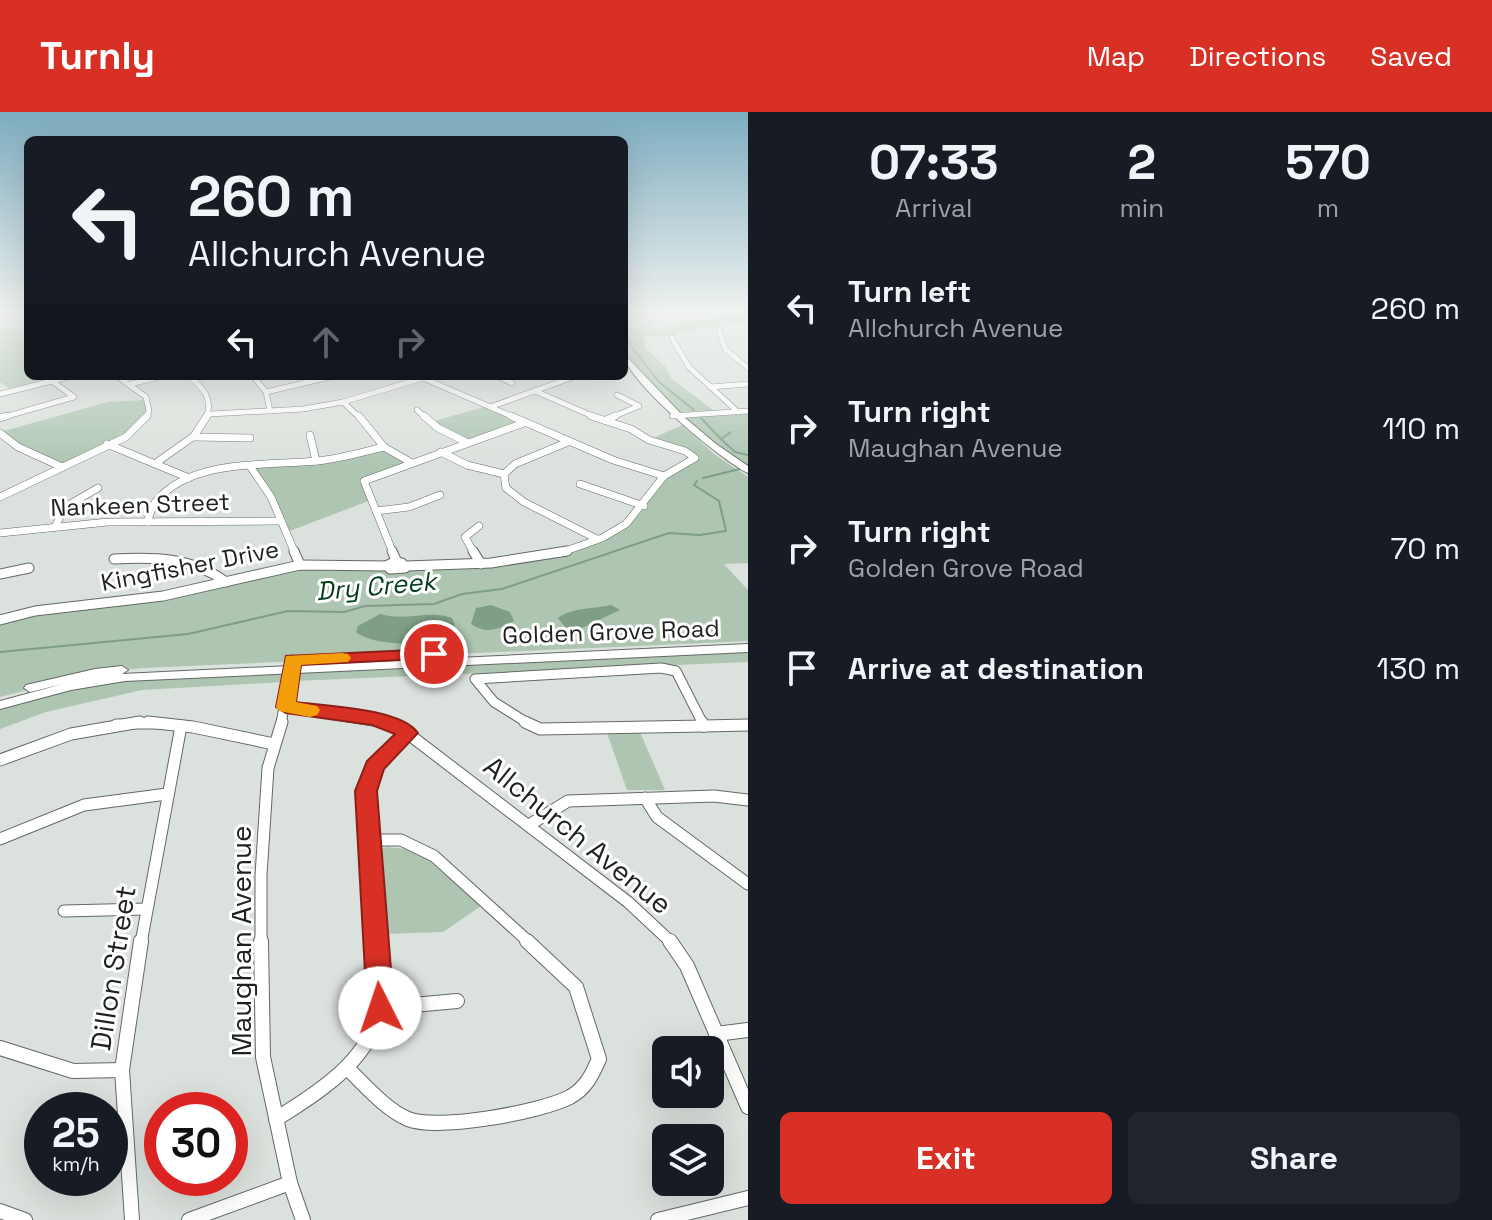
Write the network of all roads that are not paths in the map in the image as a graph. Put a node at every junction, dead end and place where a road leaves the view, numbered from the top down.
1 (686, 363) edge
2 (628, 369) edge
3 (56, 380) edge
4 (124, 380) edge
5 (146, 380) edge
6 (193, 380) edge
7 (256, 380) edge
8 (317, 380) edge
9 (416, 380) edge
10 (428, 380) edge
11 (506, 380) edge
12 (564, 380) edge
13 (52, 381) junction
14 (512, 383) dead end
15 (131, 384) junction
16 (748, 384) edge
17 (710, 387) junction
18 (535, 391) junction
19 (266, 392) junction
20 (0, 394) edge
21 (617, 395) dead end
22 (343, 402) junction
23 (490, 407) junction
24 (417, 410) dead end
25 (270, 411) junction
26 (748, 411) edge
27 (738, 412) junction
28 (210, 414) junction
29 (678, 416) junction
30 (0, 418) edge
31 (606, 420) junction
32 (524, 423) junction
33 (0, 433) edge
34 (310, 435) dead end
35 (194, 437) junction
36 (250, 438) dead end
37 (466, 442) junction
38 (568, 442) junction
39 (107, 444) junction
40 (384, 447) junction
41 (441, 452) junction
42 (316, 461) junction
43 (156, 463) junction
44 (412, 463) junction
45 (250, 466) junction
46 (62, 467) junction
47 (742, 470) edge
48 (504, 474) junction
49 (664, 476) junction
50 (189, 478) junction
51 (0, 484) edge
52 (580, 484) dead end
53 (98, 488) dead end
54 (14, 489) junction
55 (440, 495) dead end
56 (0, 497) edge
57 (644, 506) junction
58 (376, 511) junction
59 (281, 521) junction
60 (147, 522) junction
61 (479, 526) dead end
62 (55, 527) junction
63 (0, 533) edge
64 (597, 539) junction
65 (114, 559) dead end
66 (392, 564) junction
67 (481, 564) junction
68 (300, 565) junction
69 (29, 568) dead end
70 (0, 574) edge
71 (226, 582) junction
72 (0, 620) edge
73 (748, 641) edge
74 (748, 648) edge
75 (292, 664) junction
76 (0, 697) edge
77 (0, 705) edge
78 (286, 707) junction
79 (748, 725) edge
80 (181, 726) junction
81 (704, 726) junction
82 (408, 733) junction
83 (274, 744) junction
84 (0, 760) edge
85 (167, 794) junction
86 (645, 798) junction
87 (748, 800) edge
88 (529, 825) junction
89 (0, 839) edge
90 (369, 840) junction
91 (748, 884) edge
92 (146, 909) junction
93 (64, 911) dead end
94 (457, 1001) dead end
95 (380, 1008) junction
96 (748, 1030) edge
97 (716, 1034) junction
98 (0, 1048) edge
99 (347, 1068) junction
100 (122, 1070) junction
101 (748, 1107) edge
102 (276, 1119) junction
103 (290, 1183) junction
104 (748, 1198) edge
105 (0, 1211) edge
106 (668, 1219) edge
107 (25, 1220) edge
108 (132, 1220) edge
109 (189, 1220) edge
110 (303, 1220) edge

1 - 17 street
2 - 29 main road
3 - 13 street
4 - 15 street
5 - 15 street
6 - 28 street
7 - 19 street
8 - 19 street
9 - 22 street
10 - 23 street
11 - 14 street
12 - 18 street
13 - 20 street
13 - 30 street
15 - 39 street
16 - 17 street
17 - 27 street
18 - 23 street
18 - 31 street
19 - 25 street
21 - 31 street
22 - 25 street
22 - 40 street
23 - 32 street
24 - 37 street
25 - 28 street
26 - 27 street
27 - 29 street
28 - 35 street
29 - 47 main road
31 - 49 street
32 - 37 street
32 - 38 street
33 - 46 street
34 - 42 street
35 - 36 street
35 - 43 street
37 - 41 street
38 - 48 street
38 - 49 street
39 - 43 street
39 - 46 street
40 - 42 street
40 - 44 street
41 - 44 street
41 - 48 street
42 - 45 street
43 - 50 street
44 - 58 street
45 - 50 street
45 - 59 street
46 - 54 street
48 - 64 street
49 - 57 street
50 - 60 street
51 - 54 street
52 - 57 street
53 - 62 street
54 - 56 street
55 - 58 street
57 - 64 street
58 - 66 street
59 - 60 street, Nankeen Street
59 - 68 street
60 - 62 street, Nankeen Street
61 - 67 street
62 - 63 street, Nankeen Street
64 - 67 street
65 - 71 street
66 - 67 street
66 - 68 street, Kingfisher Drive
68 - 71 street, Kingfisher Drive
69 - 70 street
71 - 72 street, Kingfisher Drive
73 - 75 main road, Golden Grove Road
74 - 75 main road, Golden Grove Road
75 - 76 main road, Golden Grove Road
75 - 77 main road, Golden Grove Road
75 - 78 street, Maughan Avenue
78 - 82 street, Allchurch Avenue
78 - 83 street, Maughan Avenue
79 - 81 street
80 - 83 street
80 - 84 street
80 - 85 street, Dillon Street
81 - 81 street
82 - 88 street, Allchurch Avenue
82 - 90 street
83 - 102 street, Maughan Avenue
85 - 89 street
85 - 92 street, Dillon Street
86 - 87 street
86 - 88 street
86 - 91 street
88 - 97 street, Allchurch Avenue
90 - 95 street
90 - 99 street
92 - 93 street
92 - 100 street, Dillon Street
94 - 95 street
95 - 99 street
96 - 97 street
97 - 101 street, Allchurch Avenue
98 - 100 street
99 - 102 street
100 - 108 street, Dillon Street
102 - 103 street, Maughan Avenue
103 - 109 street
103 - 110 street, Maughan Avenue
104 - 106 street
105 - 107 street

